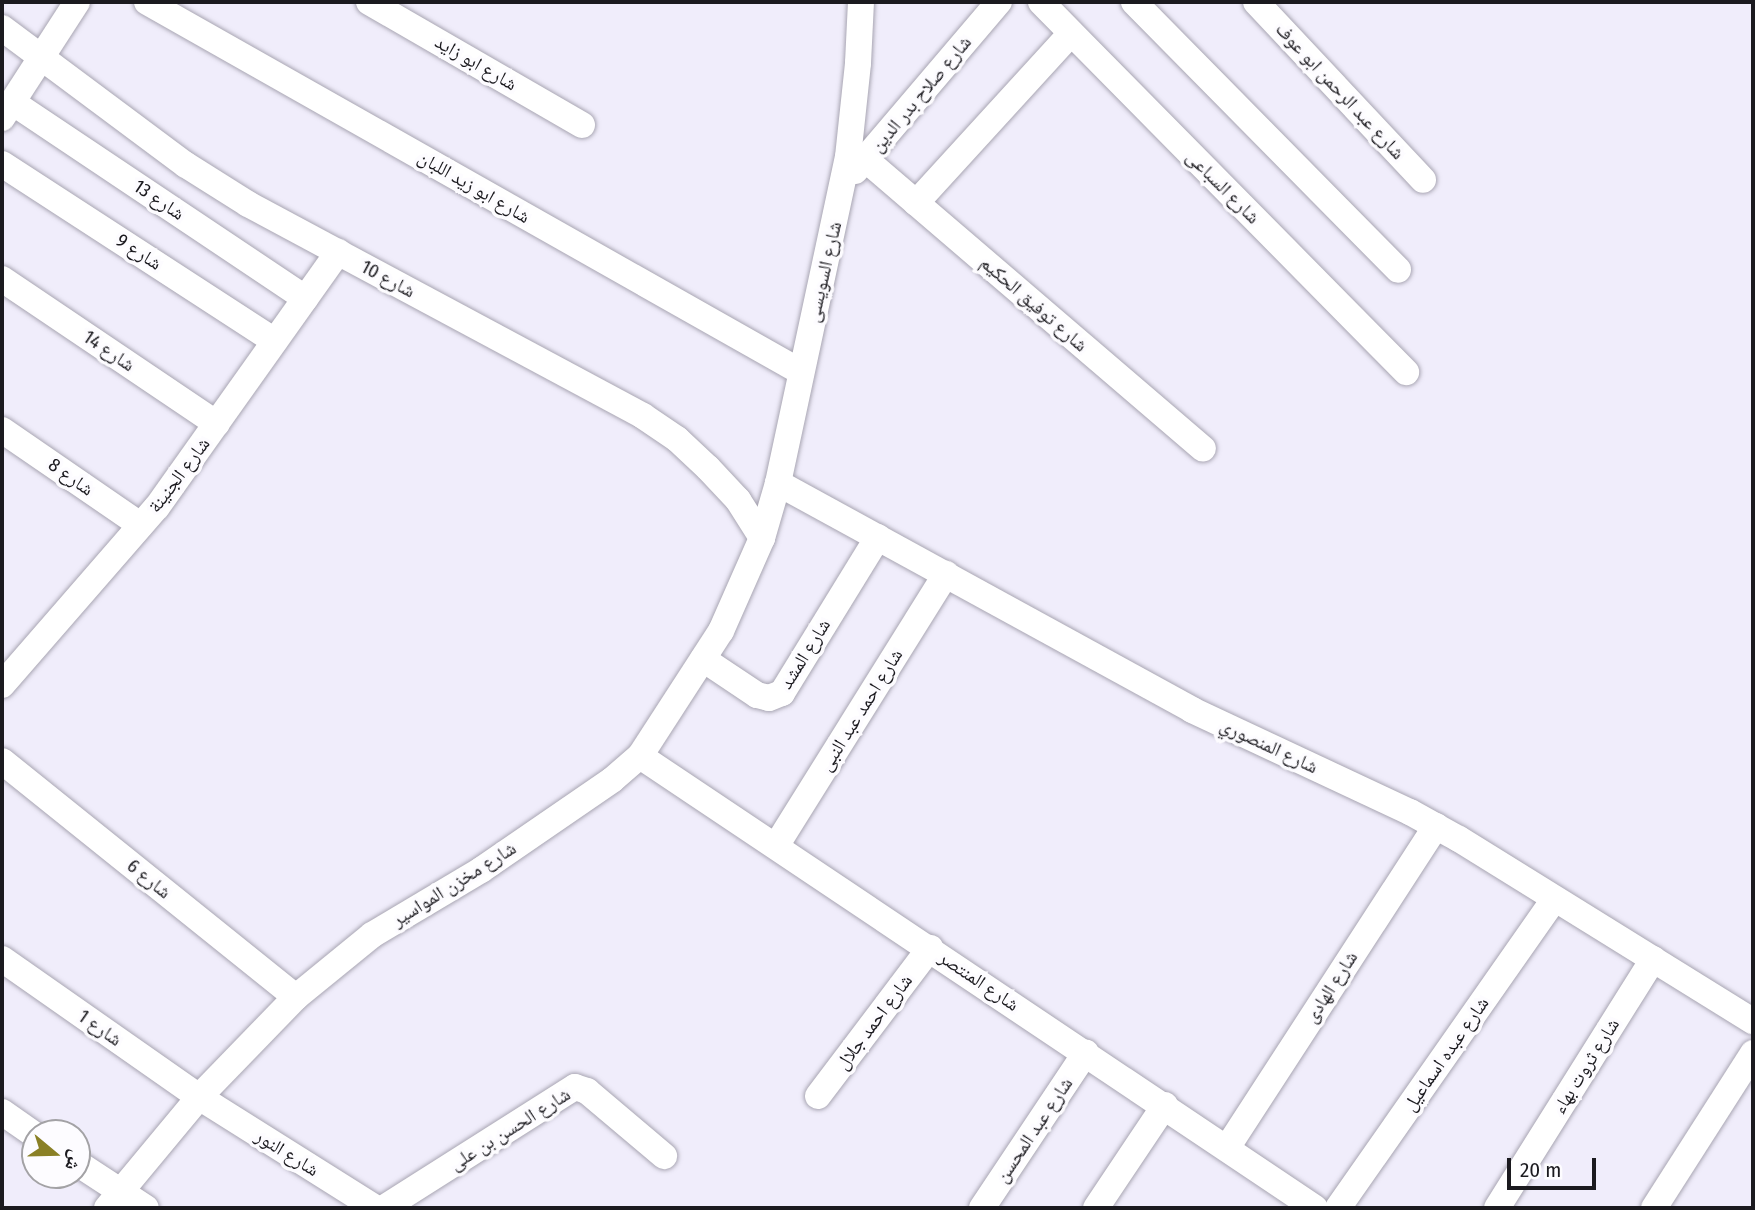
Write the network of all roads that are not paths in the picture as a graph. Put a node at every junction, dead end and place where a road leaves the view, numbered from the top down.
1 (78, 2) edge
2 (147, 2) edge
3 (369, 2) edge
4 (861, 2) edge
5 (999, 2) edge
6 (1041, 2) edge
7 (1135, 2) edge
8 (1256, 2) edge
9 (2, 28) edge
10 (1071, 33) junction
11 (41, 58) junction
12 (7, 110) edge
13 (582, 125) dead end
14 (865, 159) junction
15 (2, 164) edge
16 (1423, 180) dead end
17 (843, 185) junction
18 (916, 203) junction
19 (338, 252) junction
20 (1398, 270) dead end
21 (2, 279) edge
22 (305, 298) junction
23 (275, 341) junction
24 (801, 372) junction
25 (1406, 372) dead end
26 (217, 424) junction
27 (2, 430) edge
28 (1203, 449) dead end
29 (778, 483) junction
30 (140, 525) junction
31 (878, 537) junction
32 (762, 538) junction
33 (946, 574) junction
34 (703, 659) junction
35 (3, 682) edge
36 (640, 756) junction
37 (2, 761) edge
38 (1436, 826) junction
39 (776, 846) junction
40 (1554, 900) junction
41 (930, 948) junction
42 (2, 959) edge
43 (1653, 959) junction
44 (296, 997) junction
45 (1753, 1021) edge
46 (1086, 1052) junction
47 (1753, 1053) edge
48 (818, 1096) dead end
49 (199, 1097) junction
50 (1165, 1105) junction
51 (2, 1112) edge
52 (21, 1125) edge
53 (1227, 1148) junction
54 (664, 1156) dead end
55 (91, 1178) edge
56 (113, 1200) edge
57 (146, 1208) edge
58 (375, 1208) edge
59 (384, 1208) edge
60 (982, 1208) edge
61 (1096, 1208) edge
62 (1315, 1208) edge
63 (1338, 1208) edge
64 (1497, 1208) edge
65 (1654, 1208) edge

1 - 11 street
2 - 24 street, شارع ابو زيد اللبان
3 - 13 street, شارع ابو زايد
4 - 17 street, شارع السويسى
5 - 14 street, شارع صلاح بدر الدين
6 - 10 street, شارع السباعى
7 - 20 street
8 - 16 street, شارع عبد الرحمن ابو عوف
9 - 11 street, شارع 10
10 - 18 street
10 - 25 street, شارع السباعى
11 - 12 street
11 - 19 street, شارع 10
12 - 22 street, شارع 13
14 - 17 street, شارع صلاح بدر الدين
14 - 18 street, شارع توفيق الحكيم
15 - 23 street, شارع 9
17 - 24 street, شارع السويسى
18 - 28 street, شارع توفيق الحكيم
19 - 22 street, شارع الجنينة
19 - 32 street, شارع 10
21 - 26 street, شارع 14
22 - 23 street, شارع الجنينة
23 - 26 street, شارع الجنينة
24 - 29 street, شارع السويسى
26 - 30 street, شارع الجنينة
27 - 30 street, شارع 8
29 - 31 street, شارع المنصوري
29 - 32 street, شارع السويسى
30 - 35 street, شارع الجنينة
31 - 33 street, شارع المنصوري
31 - 34 street, شارع المشد
32 - 34 street, شارع مخزن المواسير
33 - 38 street, شارع المنصوري
33 - 39 street, شارع احمد عبد النبى
34 - 36 street, شارع مخزن المواسير
36 - 39 street, شارع المنتصر
36 - 44 street, شارع مخزن المواسير
37 - 44 street, شارع 6
38 - 40 street, شارع المنصوري
38 - 53 street, شارع الهادى
39 - 41 street, شارع المنتصر
40 - 43 street, شارع المنصوري
40 - 63 street, شارع عبده اسماعيل
41 - 46 street, شارع المنتصر
41 - 48 street, شارع احمد جلال
42 - 49 street, شارع 1
43 - 45 street, شارع المنصوري
43 - 64 street, شارع ثروت بهاء
44 - 49 street, شارع مخزن المواسير
46 - 50 street, شارع المنتصر
46 - 60 street, شارع عبد المحسن
47 - 65 street
49 - 56 street, شارع مخزن المواسير
49 - 58 street, شارع النور
50 - 53 street, شارع المنتصر
50 - 61 street
51 - 52 street
53 - 62 street, شارع المنتصر
54 - 59 street, شارع الحسن بن على
55 - 56 street
56 - 57 street

